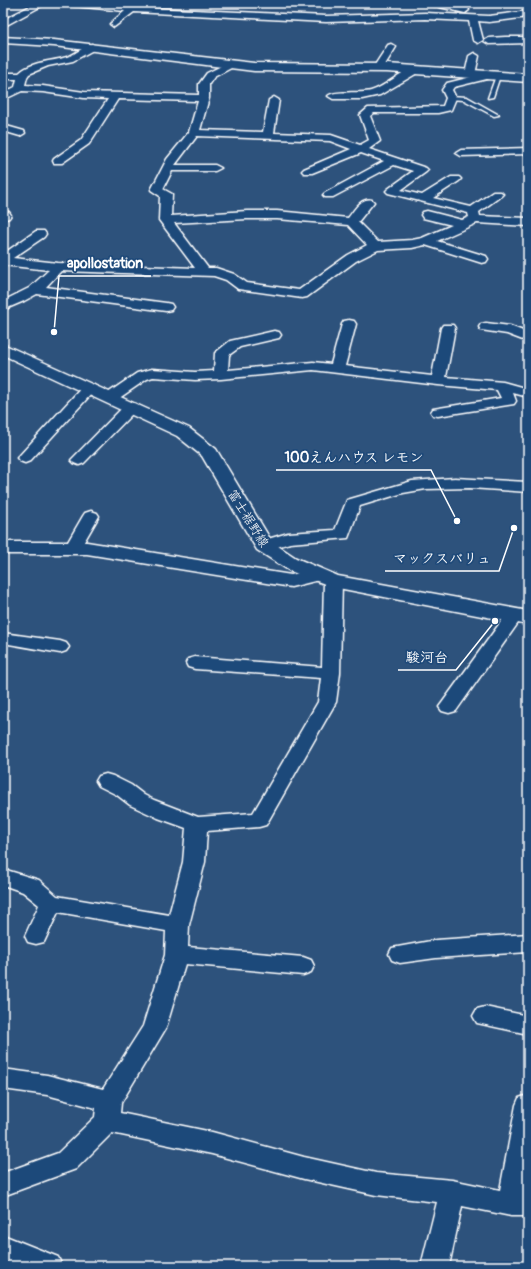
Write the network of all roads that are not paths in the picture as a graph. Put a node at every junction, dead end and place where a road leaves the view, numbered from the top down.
1 (43, 3) edge
2 (74, 3) edge
3 (186, 3) edge
4 (434, 3) edge
5 (474, 3) edge
6 (98, 4) edge
7 (133, 6) edge
8 (456, 8) junction
9 (192, 14) junction
10 (528, 14) edge
11 (473, 18) junction
12 (504, 18) junction
13 (3, 24) edge
14 (114, 24) dead end
15 (525, 29) edge
16 (3, 40) edge
17 (478, 40) dead end
18 (488, 42) dead end
19 (92, 47) junction
20 (391, 47) dead end
21 (474, 56) dead end
22 (232, 64) junction
23 (378, 68) junction
24 (416, 70) junction
25 (470, 74) junction
26 (3, 76) edge
27 (22, 76) junction
28 (493, 76) junction
29 (528, 78) edge
30 (20, 88) junction
31 (115, 96) junction
32 (334, 96) dead end
33 (3, 97) edge
34 (490, 97) dead end
35 (204, 98) junction
36 (450, 98) junction
37 (274, 100) dead end
38 (496, 115) dead end
39 (3, 128) edge
40 (20, 133) dead end
41 (194, 133) junction
42 (268, 136) junction
43 (361, 149) junction
44 (528, 151) edge
45 (461, 153) dead end
46 (307, 159) dead end
47 (58, 161) dead end
48 (326, 161) junction
49 (392, 161) junction
50 (168, 168) junction
51 (215, 168) dead end
52 (308, 171) dead end
53 (455, 179) dead end
54 (497, 194) dead end
55 (329, 195) dead end
56 (424, 199) junction
57 (368, 202) dead end
58 (427, 215) dead end
59 (474, 215) junction
60 (165, 220) junction
61 (351, 222) junction
62 (463, 224) junction
63 (523, 225) edge
64 (40, 234) dead end
65 (426, 241) junction
66 (375, 246) junction
67 (482, 259) dead end
68 (3, 261) edge
69 (58, 267) junction
70 (205, 272) junction
71 (36, 290) junction
72 (3, 306) edge
73 (166, 307) dead end
74 (349, 324) dead end
75 (486, 327) dead end
76 (448, 328) dead end
77 (274, 335) dead end
78 (528, 338) edge
79 (4, 350) edge
80 (337, 369) junction
81 (221, 376) junction
82 (438, 381) junction
83 (503, 386) junction
84 (89, 388) junction
85 (528, 393) edge
86 (110, 398) junction
87 (131, 408) junction
88 (438, 412) dead end
89 (25, 458) dead end
90 (79, 460) dead end
91 (528, 487) edge
92 (91, 516) dead end
93 (264, 546) junction
94 (73, 547) junction
95 (3, 548) edge
96 (325, 578) junction
97 (521, 617) edge
98 (3, 638) edge
99 (60, 647) dead end
100 (195, 663) dead end
101 (331, 673) junction
102 (449, 707) dead end
103 (106, 782) dead end
104 (197, 824) junction
105 (3, 877) edge
106 (51, 903) junction
107 (178, 925) junction
108 (36, 936) dead end
109 (528, 943) edge
110 (400, 954) dead end
111 (176, 955) junction
112 (303, 966) dead end
113 (485, 1016) dead end
114 (528, 1025) edge
115 (3, 1079) edge
116 (528, 1105) edge
117 (108, 1111) junction
118 (3, 1185) edge
119 (452, 1192) junction
120 (519, 1204) edge
121 (3, 1247) edge
122 (48, 1266) edge
123 (435, 1266) edge

1 - 13 street
2 - 6 street
3 - 9 street
4 - 8 street
5 - 8 street
6 - 7 street
7 - 9 street
7 - 14 street
8 - 12 street
9 - 11 street
10 - 12 street
11 - 12 street
11 - 17 street
12 - 15 street
15 - 18 street
16 - 19 street
19 - 22 street
19 - 27 street
20 - 23 street
21 - 25 street
22 - 23 street
22 - 35 street
23 - 24 street
24 - 25 street
24 - 32 street
25 - 28 street
26 - 27 street
27 - 30 street
28 - 29 street
28 - 34 lane
28 - 36 street
30 - 31 street
30 - 33 street
31 - 35 street
31 - 47 street
35 - 41 street
36 - 38 lane
36 - 43 street
37 - 42 street
39 - 40 street
41 - 42 street
41 - 50 street
42 - 43 street
43 - 48 street
43 - 49 street
44 - 45 street
46 - 48 street
48 - 52 street
49 - 55 street
49 - 56 street
50 - 51 street
50 - 60 street
53 - 56 street
54 - 59 street
56 - 59 street
57 - 61 street
58 - 62 street
59 - 62 street
59 - 63 street
60 - 61 street
60 - 70 street
61 - 66 street
62 - 65 street
64 - 68 street
65 - 66 street
65 - 67 street
66 - 70 street
68 - 69 street
69 - 70 street
69 - 71 street
71 - 72 street
71 - 73 street
74 - 80 street
75 - 78 street
76 - 82 street
77 - 81 street
79 - 84 street, 富士裾野線
80 - 81 street
80 - 82 street
81 - 86 street
82 - 83 street
83 - 85 street
83 - 88 street
84 - 86 street, 富士裾野線
84 - 89 street
86 - 87 street, 富士裾野線
87 - 90 street
87 - 93 street, 富士裾野線
91 - 93 street
92 - 94 street
93 - 96 street, 富士裾野線
94 - 95 street
94 - 96 street
96 - 97 street, 富士裾野線
96 - 101 street
97 - 102 street
98 - 99 street
100 - 101 street
101 - 104 street
103 - 104 street
104 - 107 street
105 - 106 street
106 - 107 street
106 - 108 street
107 - 111 street
109 - 110 street
111 - 112 street
111 - 117 street
113 - 114 street
115 - 117 street
116 - 120 street
117 - 118 street
117 - 119 street
119 - 120 street
119 - 123 street
121 - 122 street

